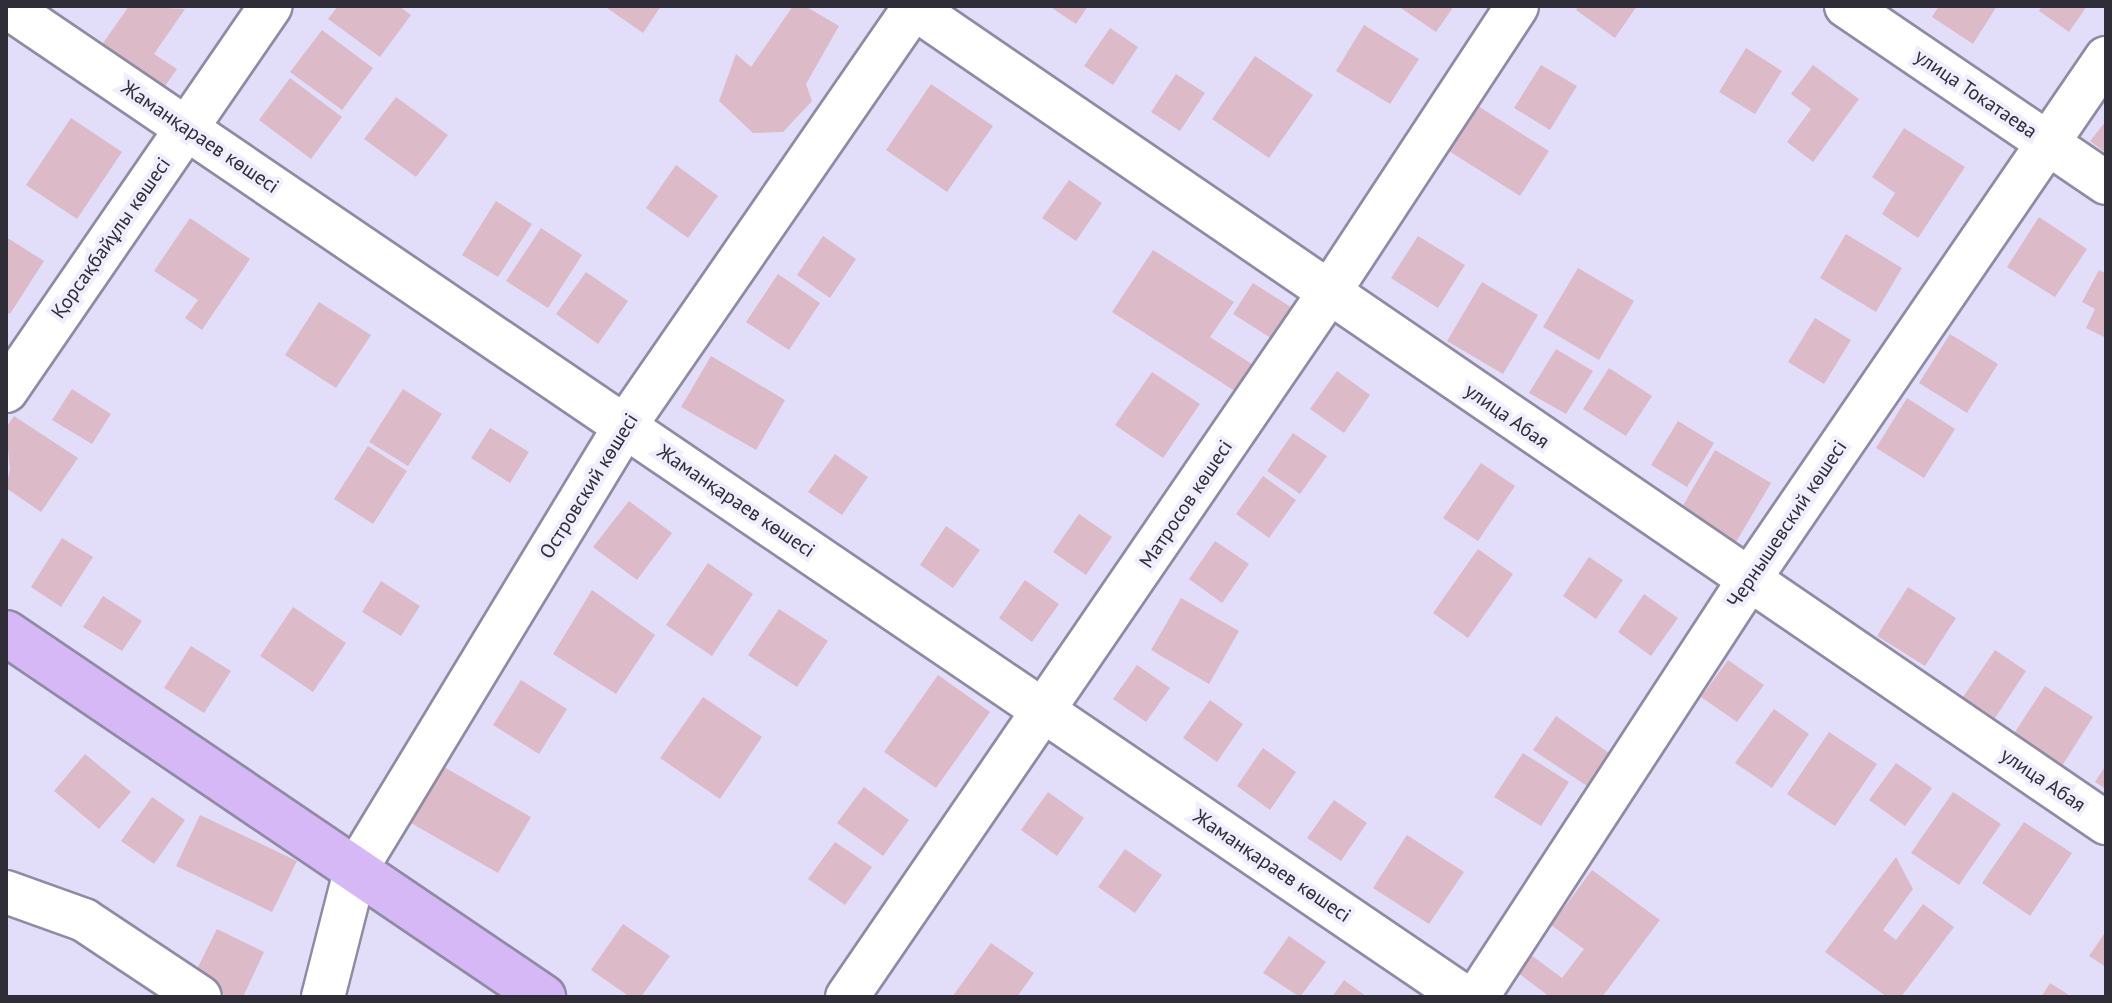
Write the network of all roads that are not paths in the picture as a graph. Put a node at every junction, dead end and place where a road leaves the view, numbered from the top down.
1 (6, 6) edge
2 (271, 6) edge
3 (1517, 6) edge
4 (1846, 6) edge
5 (913, 7) edge
6 (2106, 58) edge
7 (186, 128) junction
8 (2046, 142) junction
9 (2106, 183) edge
10 (1328, 294) junction
11 (6, 391) edge
12 (625, 426) junction
13 (1748, 581) junction
14 (6, 633) edge
15 (1045, 712) junction
16 (2106, 823) edge
17 (355, 871) junction
18 (6, 892) edge
19 (525, 995) edge
20 (200, 997) edge
21 (323, 997) edge
22 (847, 997) edge
23 (1465, 997) edge
24 (1477, 997) edge

1 - 7 street, Жаманқараев көшесі
2 - 7 street, Қорсақбайұлы көшесі
3 - 10 street, Матросов көшесі
4 - 8 street, улица Токатаева
5 - 10 street, улица Абая
5 - 12 street, Островский көшесі
6 - 8 street, Чернышевский көшесі
7 - 11 street, Қорсақбайұлы көшесі
7 - 12 street, Жаманқараев көшесі
8 - 9 street, улица Токатаева
8 - 13 street, Чернышевский көшесі
10 - 13 street, улица Абая
10 - 15 street, Матросов көшесі
12 - 15 street, Жаманқараев көшесі
12 - 17 street, Островский көшесі
13 - 16 street, улица Абая
13 - 24 street, Чернышевский көшесі
14 - 17 main road
15 - 22 street, Матросов көшесі
15 - 23 street, Жаманқараев көшесі
17 - 19 main road
17 - 21 street, Островский көшесі
18 - 20 street

